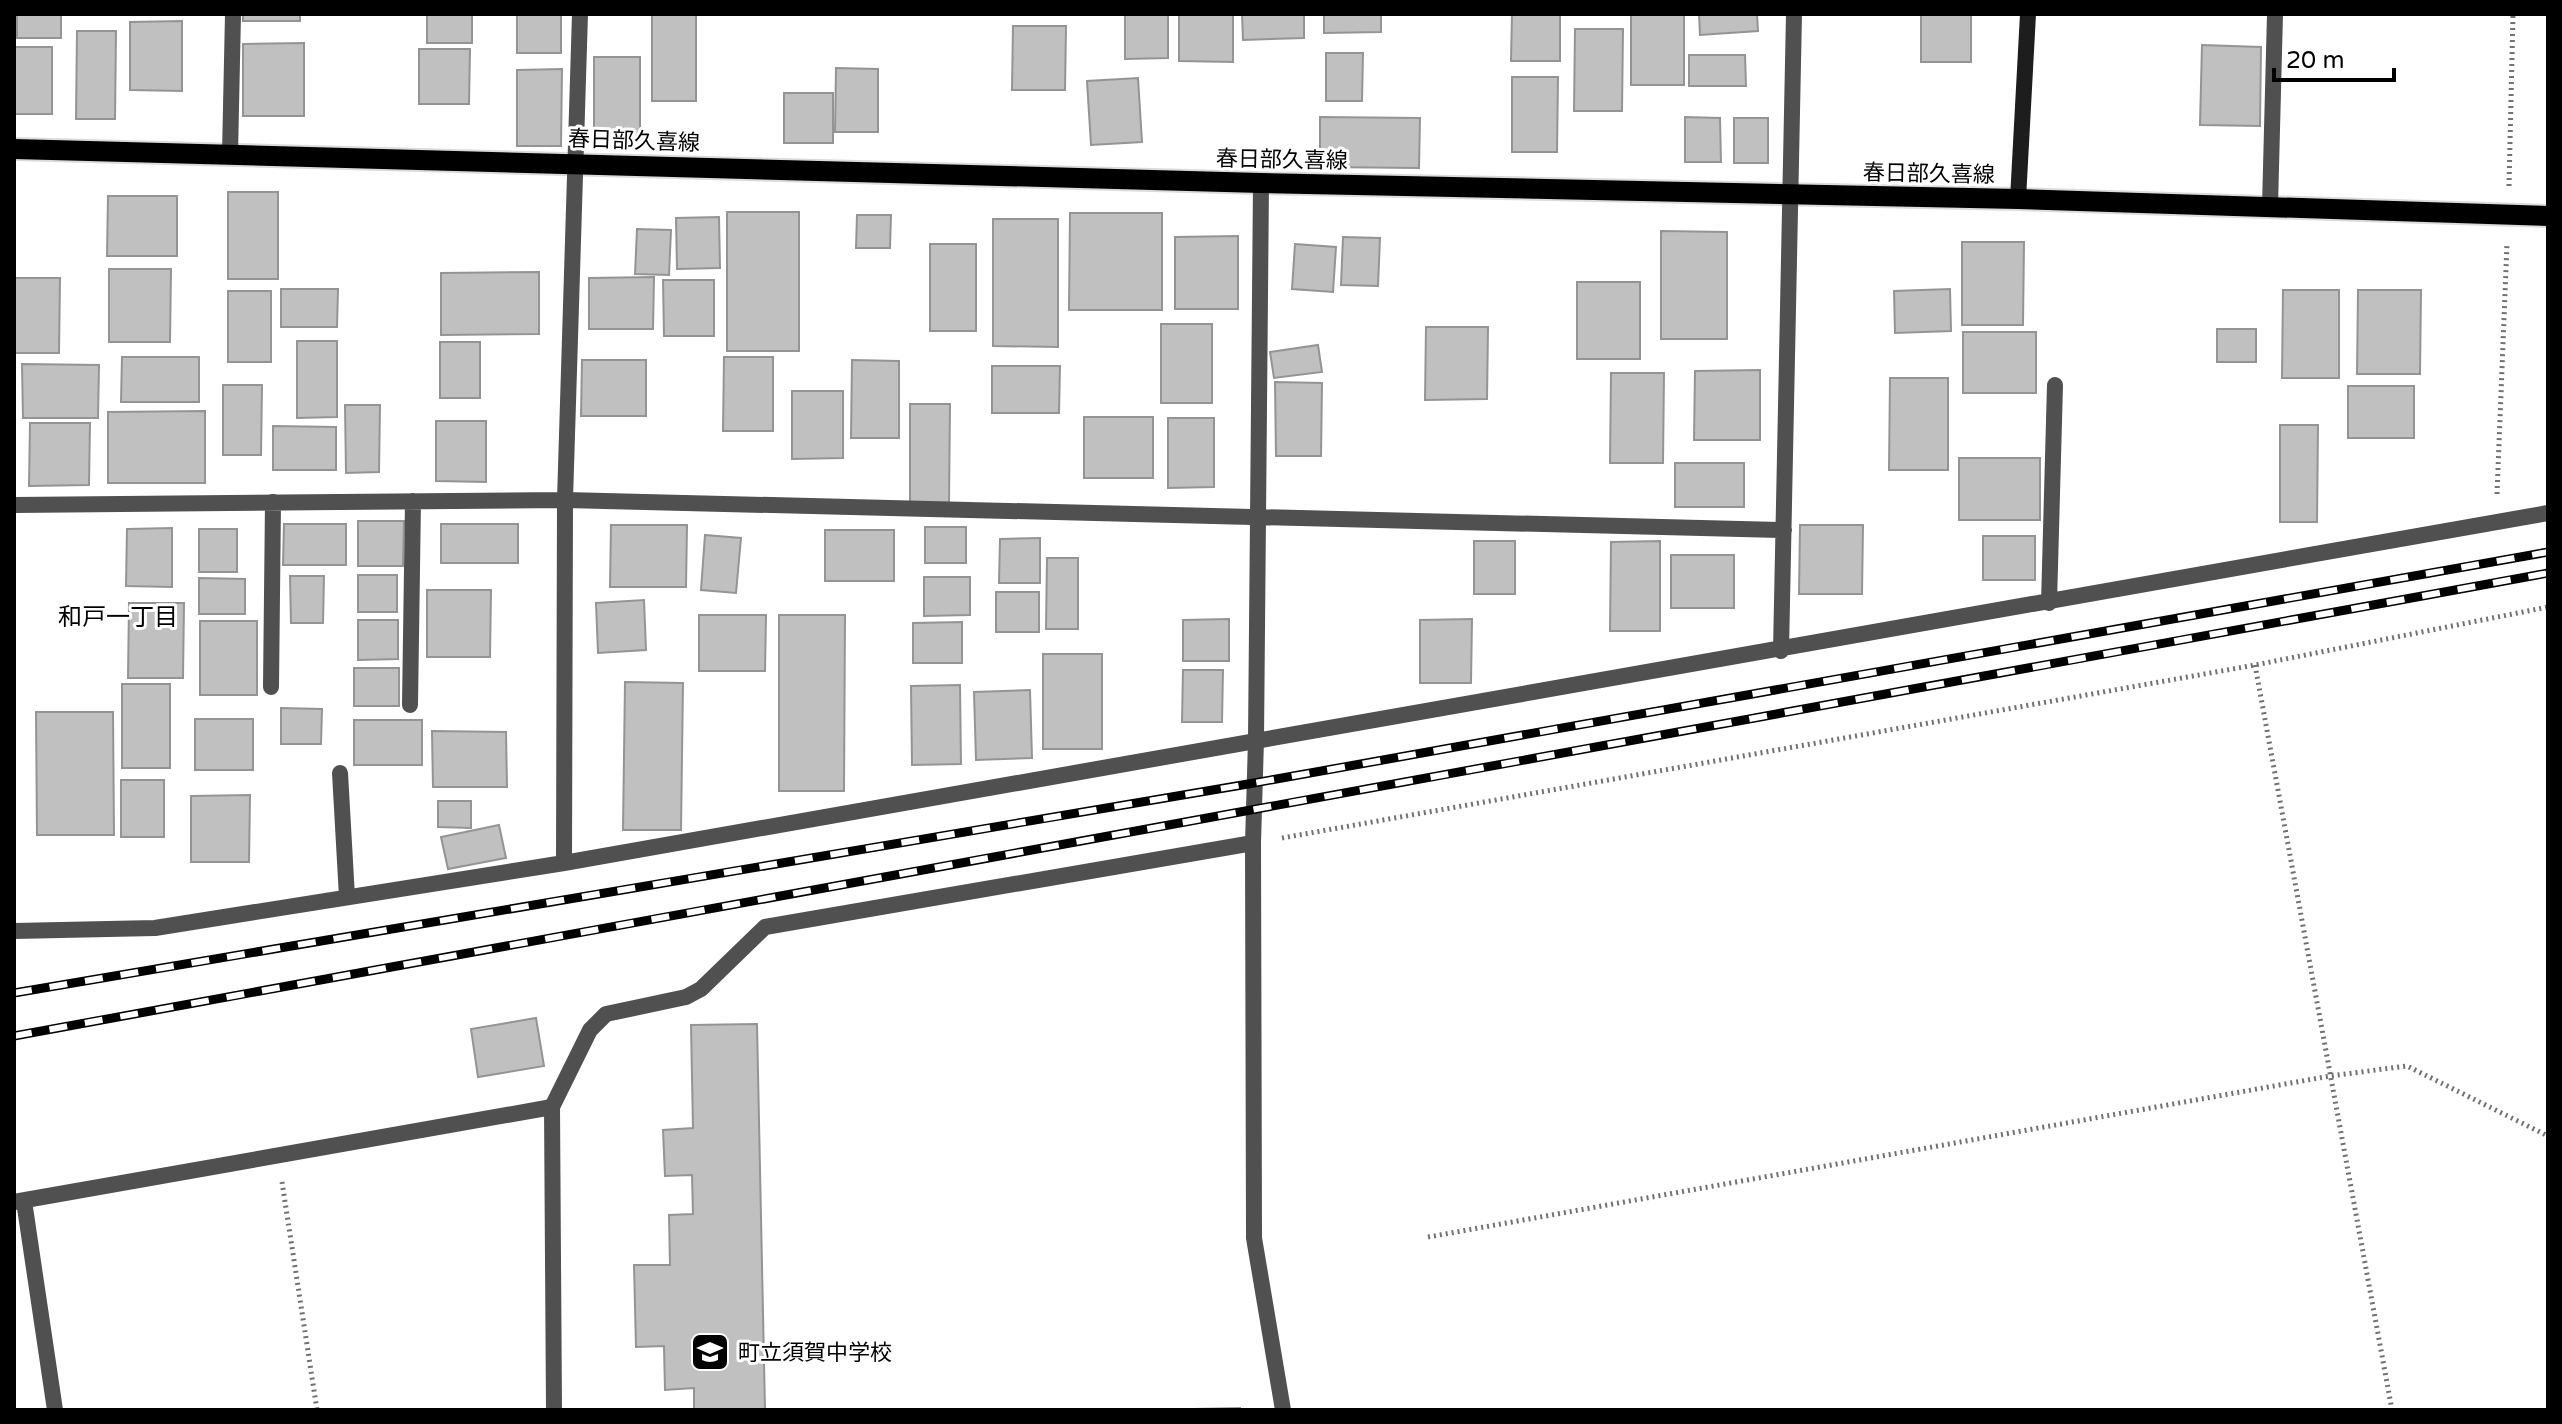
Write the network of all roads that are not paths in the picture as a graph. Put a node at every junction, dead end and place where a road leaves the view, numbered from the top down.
1 (233, 14) edge
2 (580, 14) edge
3 (1794, 14) edge
4 (2028, 14) edge
5 (2275, 14) edge
6 (14, 149) edge
7 (230, 154) junction
8 (575, 163) junction
9 (1261, 183) junction
10 (1790, 195) junction
11 (2018, 199) junction
12 (2270, 206) junction
13 (2548, 216) edge
14 (2055, 385) dead end
15 (565, 500) junction
16 (413, 501) junction
17 (273, 502) junction
18 (14, 505) edge
19 (2548, 513) edge
20 (1256, 517) junction
21 (1784, 530) junction
22 (2049, 603) junction
23 (1781, 651) junction
24 (271, 687) dead end
25 (410, 705) dead end
26 (1256, 740) junction
27 (340, 773) dead end
28 (1253, 843) junction
29 (564, 863) junction
30 (347, 897) junction
31 (14, 931) edge
32 (552, 1107) junction
33 (19, 1202) edge
34 (55, 1410) edge
35 (554, 1410) edge
36 (1283, 1410) edge

1 - 7 street
2 - 8 street
3 - 10 street
4 - 11 street
5 - 12 street
6 - 7 main road, 春日部久喜線
7 - 8 main road, 春日部久喜線
8 - 9 main road, 春日部久喜線
8 - 15 street
9 - 10 main road, 春日部久喜線
9 - 20 street
10 - 11 main road, 春日部久喜線
10 - 21 street
11 - 12 main road, 春日部久喜線
12 - 13 main road, 春日部久喜線
14 - 22 street
15 - 16 street
15 - 20 street
15 - 29 street
16 - 17 street
16 - 25 street
17 - 18 street
17 - 24 street
19 - 22 street
20 - 21 street
20 - 26 street
21 - 23 street
22 - 23 street
23 - 26 street
26 - 28 street
26 - 29 street
27 - 30 street
28 - 32 street
28 - 36 street
29 - 30 street
30 - 31 street
32 - 33 street
32 - 35 street
33 - 34 street

